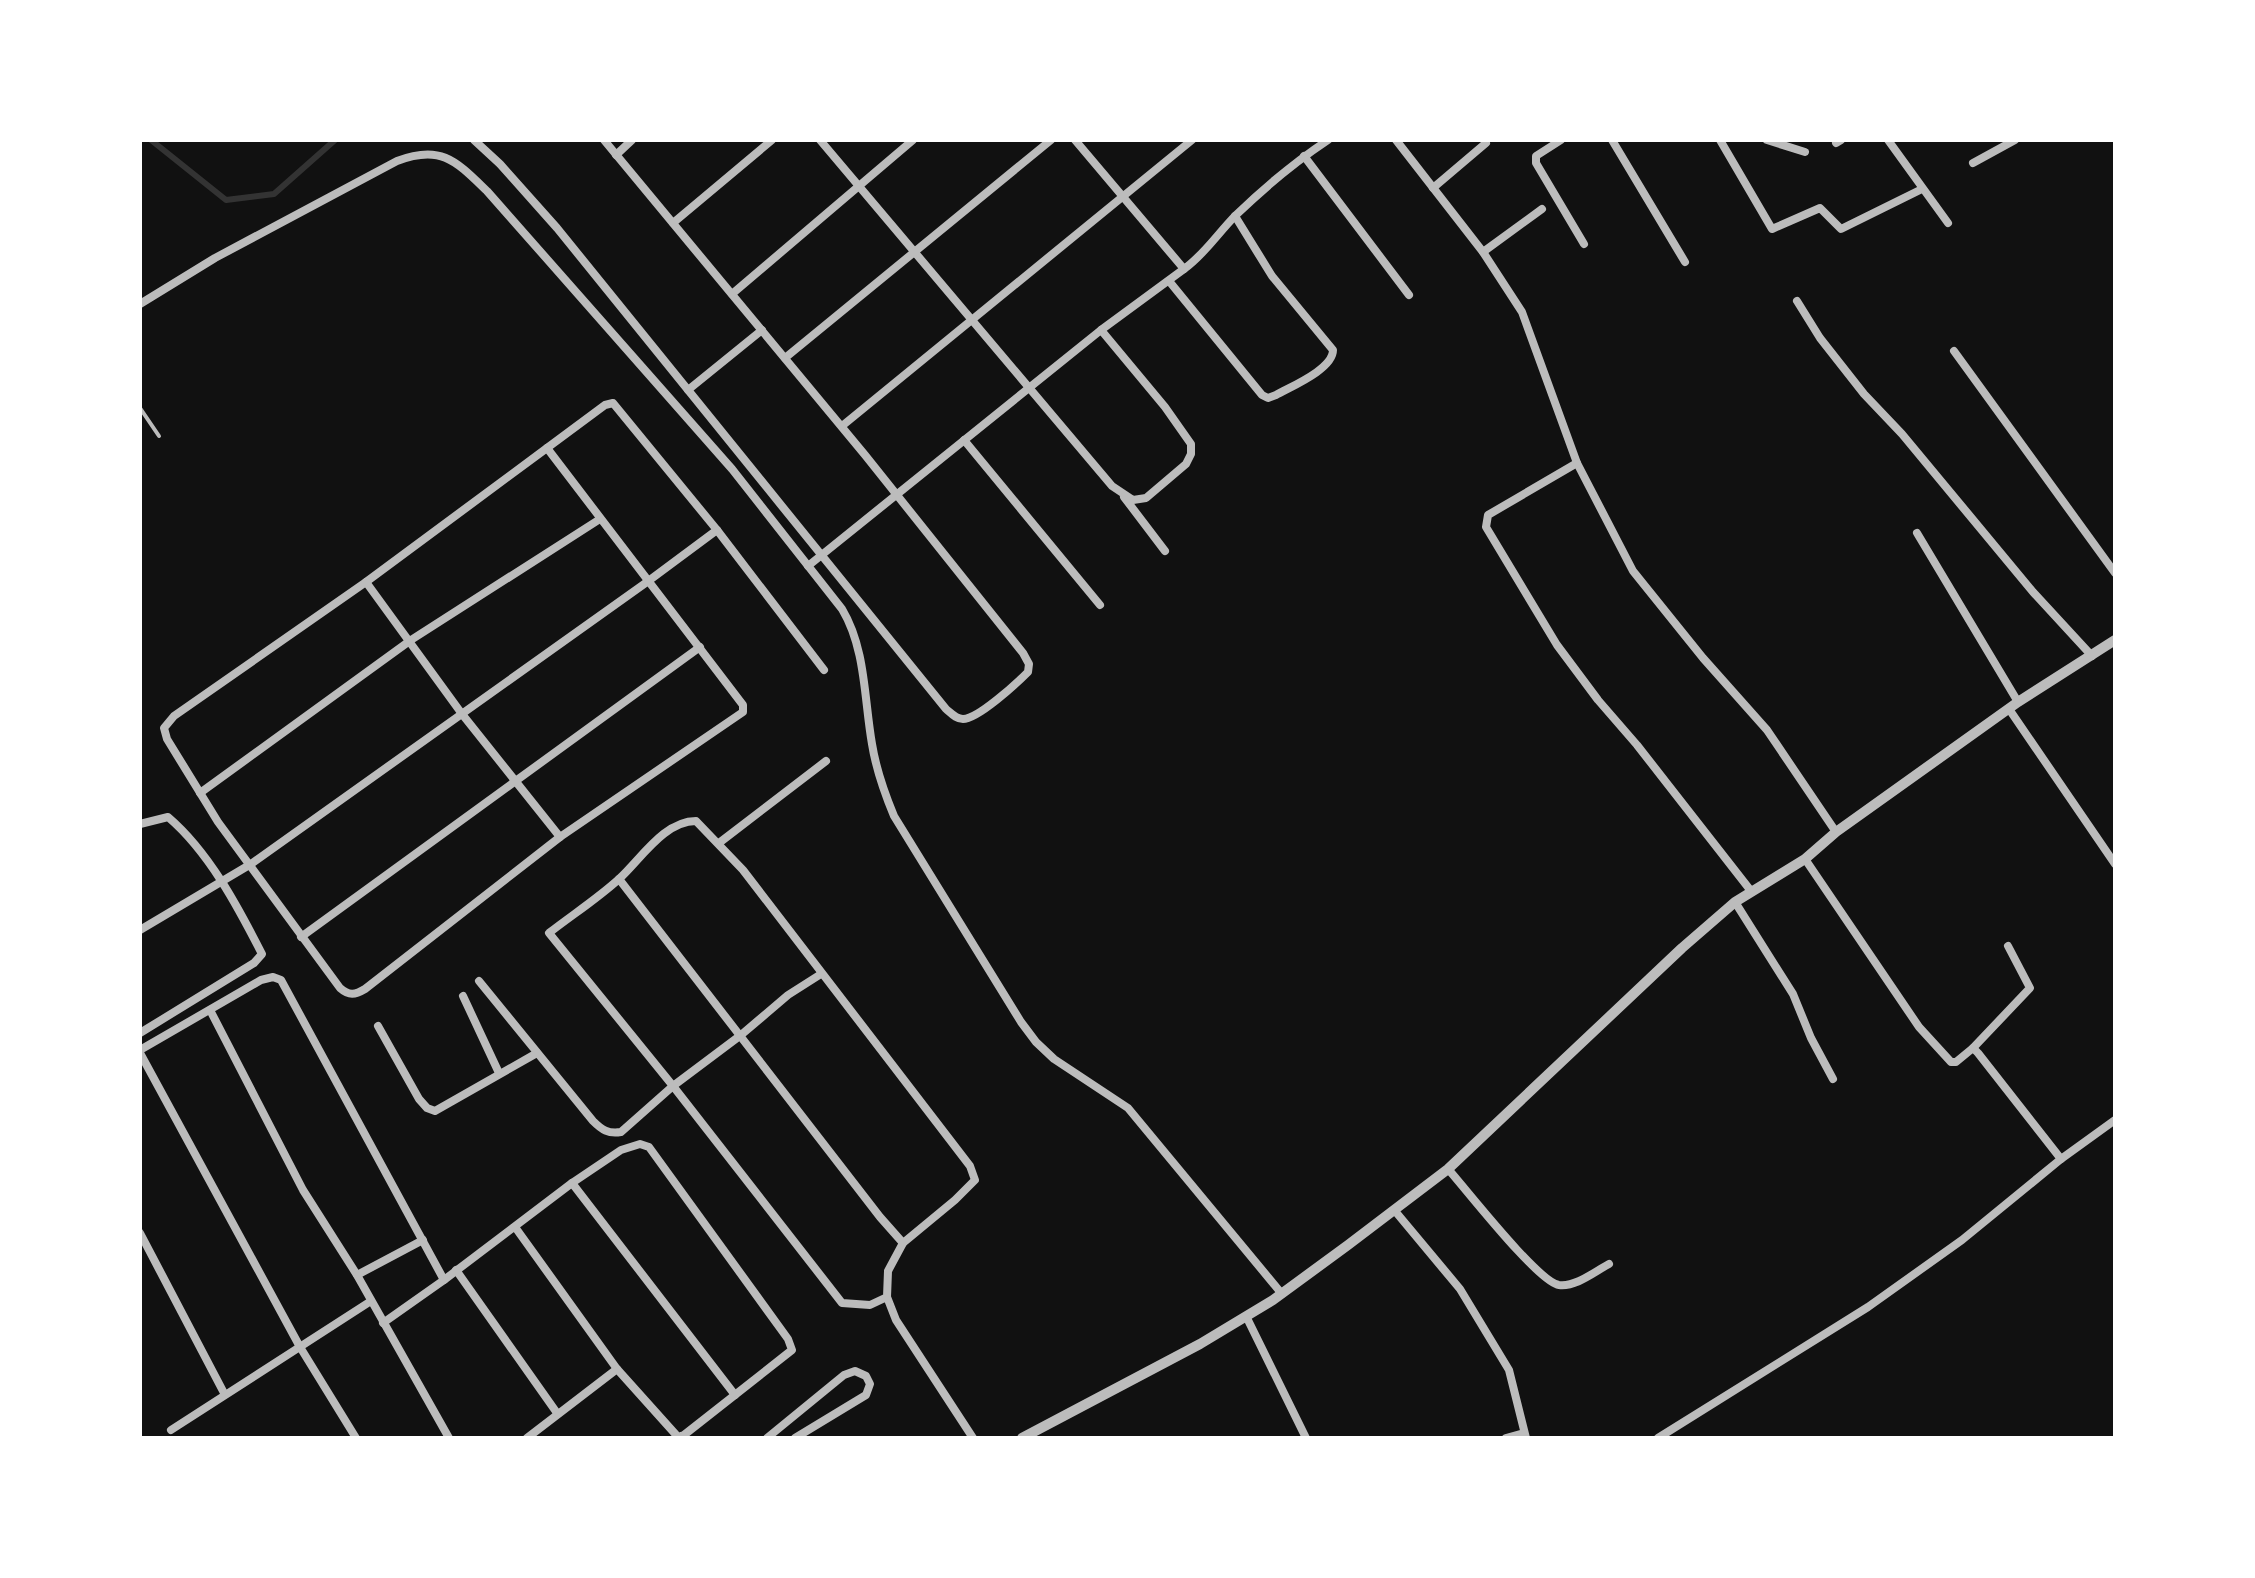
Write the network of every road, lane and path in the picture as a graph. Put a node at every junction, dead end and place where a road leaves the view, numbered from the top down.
1 (474, 140) edge
2 (604, 140) edge
3 (632, 140) edge
4 (772, 140) edge
5 (820, 140) edge
6 (913, 140) edge
7 (1051, 140) edge
8 (1075, 140) edge
9 (1192, 140) edge
10 (1328, 140) edge
11 (1396, 140) edge
12 (1561, 140) edge
13 (1612, 140) edge
14 (1720, 140) edge
15 (1767, 140) edge
16 (1888, 140) edge
17 (2015, 140) edge
18 (1486, 143) dead end
19 (1805, 152) dead end
20 (616, 155) junction
21 (1304, 156) junction
22 (1973, 163) dead end
23 (859, 187) junction
24 (1433, 188) junction
25 (1922, 189) junction
26 (1124, 197) junction
27 (1542, 209) dead end
28 (1235, 216) junction
29 (673, 223) junction
30 (1948, 223) dead end
31 (1584, 244) dead end
32 (1483, 252) junction
33 (914, 253) junction
34 (1685, 262) dead end
35 (1184, 269) junction
36 (1169, 281) junction
37 (732, 294) junction
38 (1409, 295) dead end
39 (1797, 301) dead end
40 (140, 304) edge
41 (972, 321) junction
42 (762, 330) junction
43 (1101, 330) junction
44 (1954, 351) dead end
45 (785, 358) junction
46 (1028, 389) junction
47 (688, 390) junction
48 (140, 408) edge
49 (842, 426) junction
50 (159, 436) dead end
51 (964, 440) junction
52 (547, 448) junction
53 (1577, 463) junction
54 (897, 495) junction
55 (1124, 496) junction
56 (600, 519) junction
57 (717, 530) junction
58 (1917, 533) dead end
59 (1165, 551) dead end
60 (823, 555) junction
61 (808, 566) junction
62 (2115, 573) edge
63 (366, 582) junction
64 (647, 582) junction
65 (1100, 605) dead end
66 (411, 640) junction
67 (2115, 640) edge
68 (700, 647) junction
69 (2092, 656) junction
70 (824, 670) dead end
71 (2014, 706) junction
72 (462, 714) junction
73 (826, 761) dead end
74 (514, 781) junction
75 (200, 793) junction
76 (140, 823) edge
77 (1836, 832) junction
78 (560, 837) junction
79 (719, 843) junction
80 (1805, 859) junction
81 (251, 864) junction
82 (2115, 864) edge
83 (619, 879) junction
84 (222, 883) junction
85 (1751, 891) junction
86 (1735, 902) junction
87 (140, 930) edge
88 (301, 937) junction
89 (2008, 946) dead end
90 (821, 974) junction
91 (479, 981) dead end
92 (463, 996) dead end
93 (210, 1010) junction
94 (378, 1026) dead end
95 (140, 1033) edge
96 (741, 1035) junction
97 (1973, 1048) junction
98 (140, 1051) edge
99 (537, 1053) junction
100 (499, 1073) junction
101 (1833, 1079) dead end
102 (673, 1086) junction
103 (2115, 1120) edge
104 (2061, 1159) junction
105 (1448, 1169) junction
106 (572, 1183) junction
107 (1395, 1211) junction
108 (515, 1227) junction
109 (140, 1233) edge
110 (423, 1240) junction
111 (903, 1243) junction
112 (1609, 1264) dead end
113 (456, 1270) junction
114 (357, 1275) junction
115 (444, 1280) junction
116 (1282, 1294) junction
117 (887, 1297) junction
118 (371, 1301) junction
119 (1246, 1316) junction
120 (383, 1323) junction
121 (300, 1347) junction
122 (617, 1369) junction
123 (224, 1393) junction
124 (735, 1395) junction
125 (557, 1413) junction
126 (171, 1430) dead end
127 (806, 1435) edge
128 (1525, 1436) edge
129 (356, 1438) edge
130 (449, 1438) edge
131 (527, 1438) edge
132 (767, 1438) edge
133 (795, 1438) edge
134 (973, 1438) edge
135 (1022, 1438) edge
136 (1306, 1438) edge
137 (1506, 1438) edge
138 (1658, 1438) edge

1 - 47 street
2 - 20 street
3 - 20 street
4 - 29 street
5 - 23 street
6 - 23 street
7 - 33 street
8 - 26 street
9 - 26 street
10 - 21 street
11 - 24 street
12 - 31 street
13 - 34 street
14 - 25 street
15 - 19 street
16 - 25 street
17 - 22 street
18 - 24 street
20 - 29 street
21 - 28 street
21 - 38 street
23 - 33 street
23 - 37 street
24 - 32 street
25 - 30 street
26 - 35 street
26 - 41 street
27 - 32 street
28 - 35 street
28 - 36 street
29 - 37 street
32 - 53 street
33 - 41 street
33 - 45 street
35 - 36 street
36 - 43 street
37 - 42 street
39 - 69 street
40 - 61 street
41 - 46 street
41 - 49 street
42 - 45 street
42 - 47 street
43 - 46 street
43 - 55 street
44 - 62 street
45 - 49 street
46 - 51 street
46 - 55 street
47 - 60 street
48 - 50 lane
49 - 54 street
51 - 54 street
51 - 65 street
52 - 56 street
52 - 57 street
52 - 63 street
53 - 77 street
53 - 85 street
54 - 60 street
54 - 60 street
55 - 59 street
56 - 64 street
56 - 66 street
57 - 64 street
57 - 70 street
58 - 71 street
60 - 61 street
61 - 116 street
63 - 66 street
63 - 75 street
64 - 68 street
64 - 72 street
66 - 72 street
66 - 75 street
67 - 69 street
68 - 74 street
68 - 78 street
69 - 71 street
71 - 77 street
71 - 82 street
72 - 74 street
72 - 81 street
73 - 79 street
74 - 78 street
74 - 88 street
75 - 81 street
76 - 84 street
77 - 80 street
78 - 88 street
79 - 83 street
79 - 90 street
80 - 85 street
80 - 97 street
81 - 84 street
81 - 88 street
83 - 96 street
83 - 102 street
84 - 87 street
84 - 95 street
85 - 86 street
86 - 101 street
86 - 105 street
89 - 97 street
90 - 96 street
90 - 111 street
91 - 99 street
92 - 100 street
93 - 98 street
93 - 110 street
93 - 114 street
94 - 100 street
96 - 102 street
96 - 111 street
97 - 104 street
98 - 121 street
99 - 100 street
99 - 102 street
102 - 117 street
103 - 104 street
104 - 138 street
105 - 107 street
105 - 112 street
106 - 108 street
106 - 124 street
106 - 124 street
107 - 116 street
107 - 128 street
108 - 113 street
108 - 122 street
109 - 123 street
110 - 114 street
110 - 115 street
111 - 117 street
113 - 115 street
113 - 125 street
114 - 118 street
115 - 120 street
116 - 119 street
117 - 134 street
118 - 120 street
118 - 121 street
119 - 135 street
119 - 136 street
120 - 130 street
121 - 123 street
121 - 129 street
122 - 124 street
122 - 125 street
123 - 126 street
125 - 131 street
127 - 132 street
127 - 133 street
128 - 137 street

